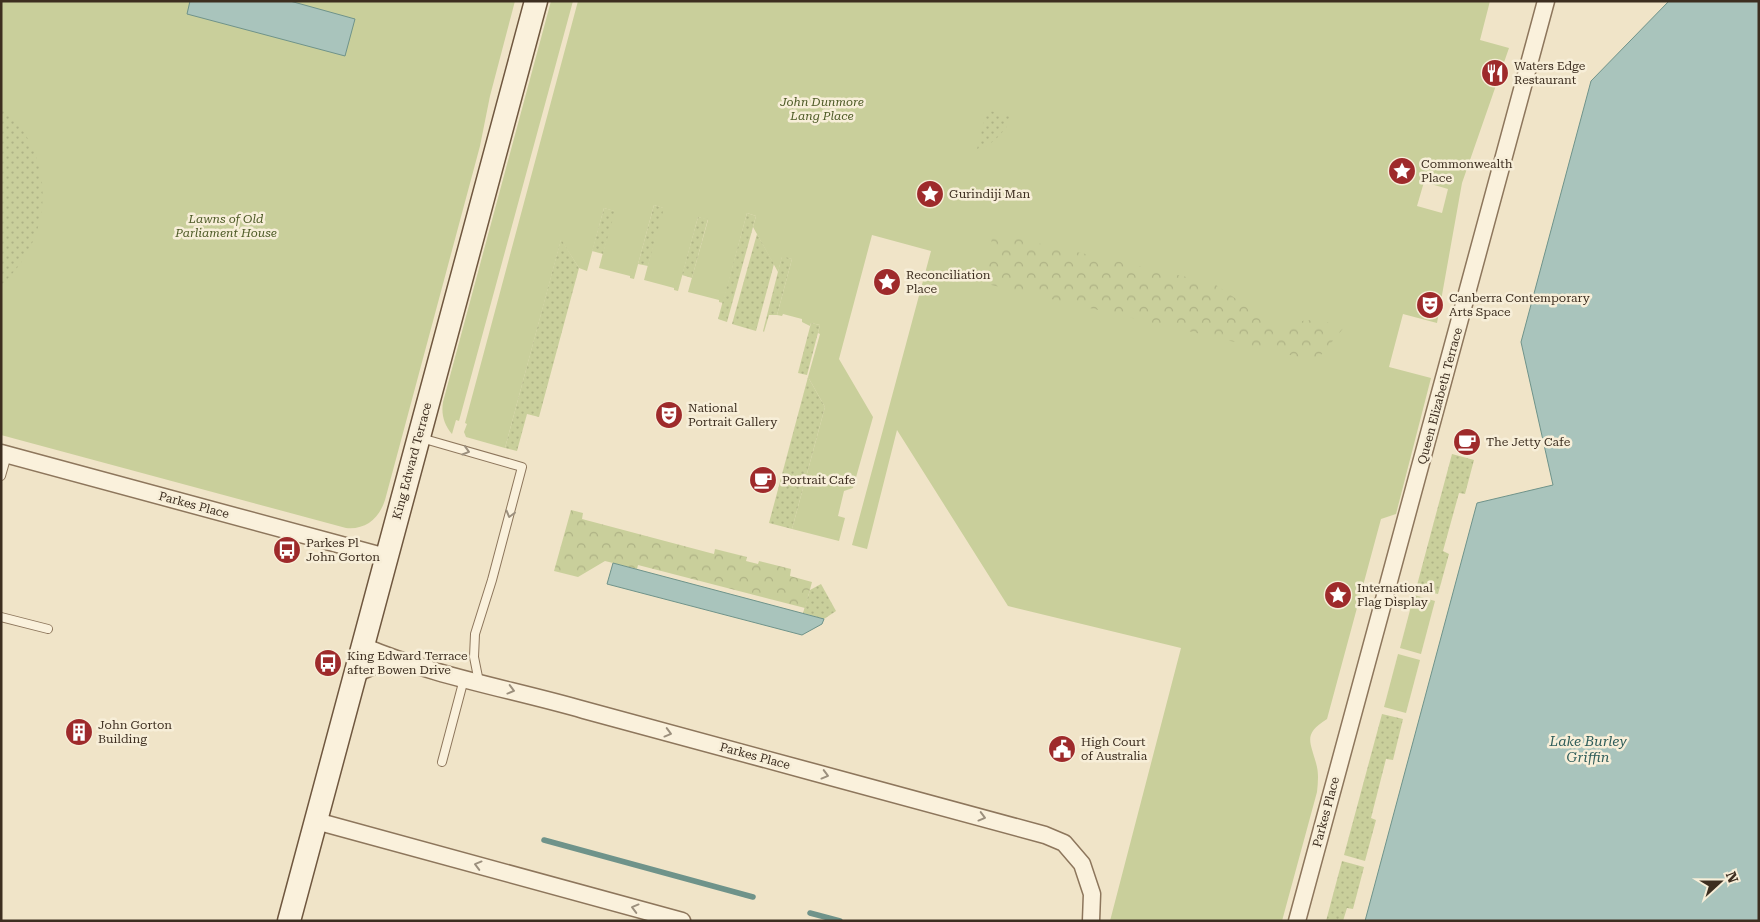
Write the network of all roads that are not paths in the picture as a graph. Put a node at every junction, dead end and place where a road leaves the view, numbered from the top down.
1 (536, 1) edge
2 (1546, 1) edge
3 (419, 438) junction
4 (4, 454) edge
5 (1, 476) edge
6 (386, 557) junction
7 (1, 617) edge
8 (48, 629) dead end
9 (363, 646) junction
10 (396, 660) junction
11 (355, 674) junction
12 (471, 680) junction
13 (1356, 704) joint
14 (442, 762) dead end
15 (316, 822) junction
16 (289, 921) edge
17 (682, 921) edge
18 (1091, 921) edge
19 (1297, 921) edge

1 - 3 main road, King Edward Terrace
2 - 13 street, Queen Elizabeth Terrace
3 - 6 main road, King Edward Terrace
3 -> 12 lane
4 - 5 lane
4 - 6 street, Parkes Place
6 - 9 main road, King Edward Terrace
7 - 8 lane
9 - 10 street, Parkes Place
9 - 11 main road, King Edward Terrace
10 - 11 street
10 - 12 street, Parkes Place
11 - 15 main road, King Edward Terrace
12 - 14 lane
12 -> 18 street, Parkes Place
13 - 19 street, Parkes Place
15 - 16 main road, King Edward Terrace
17 -> 15 street

